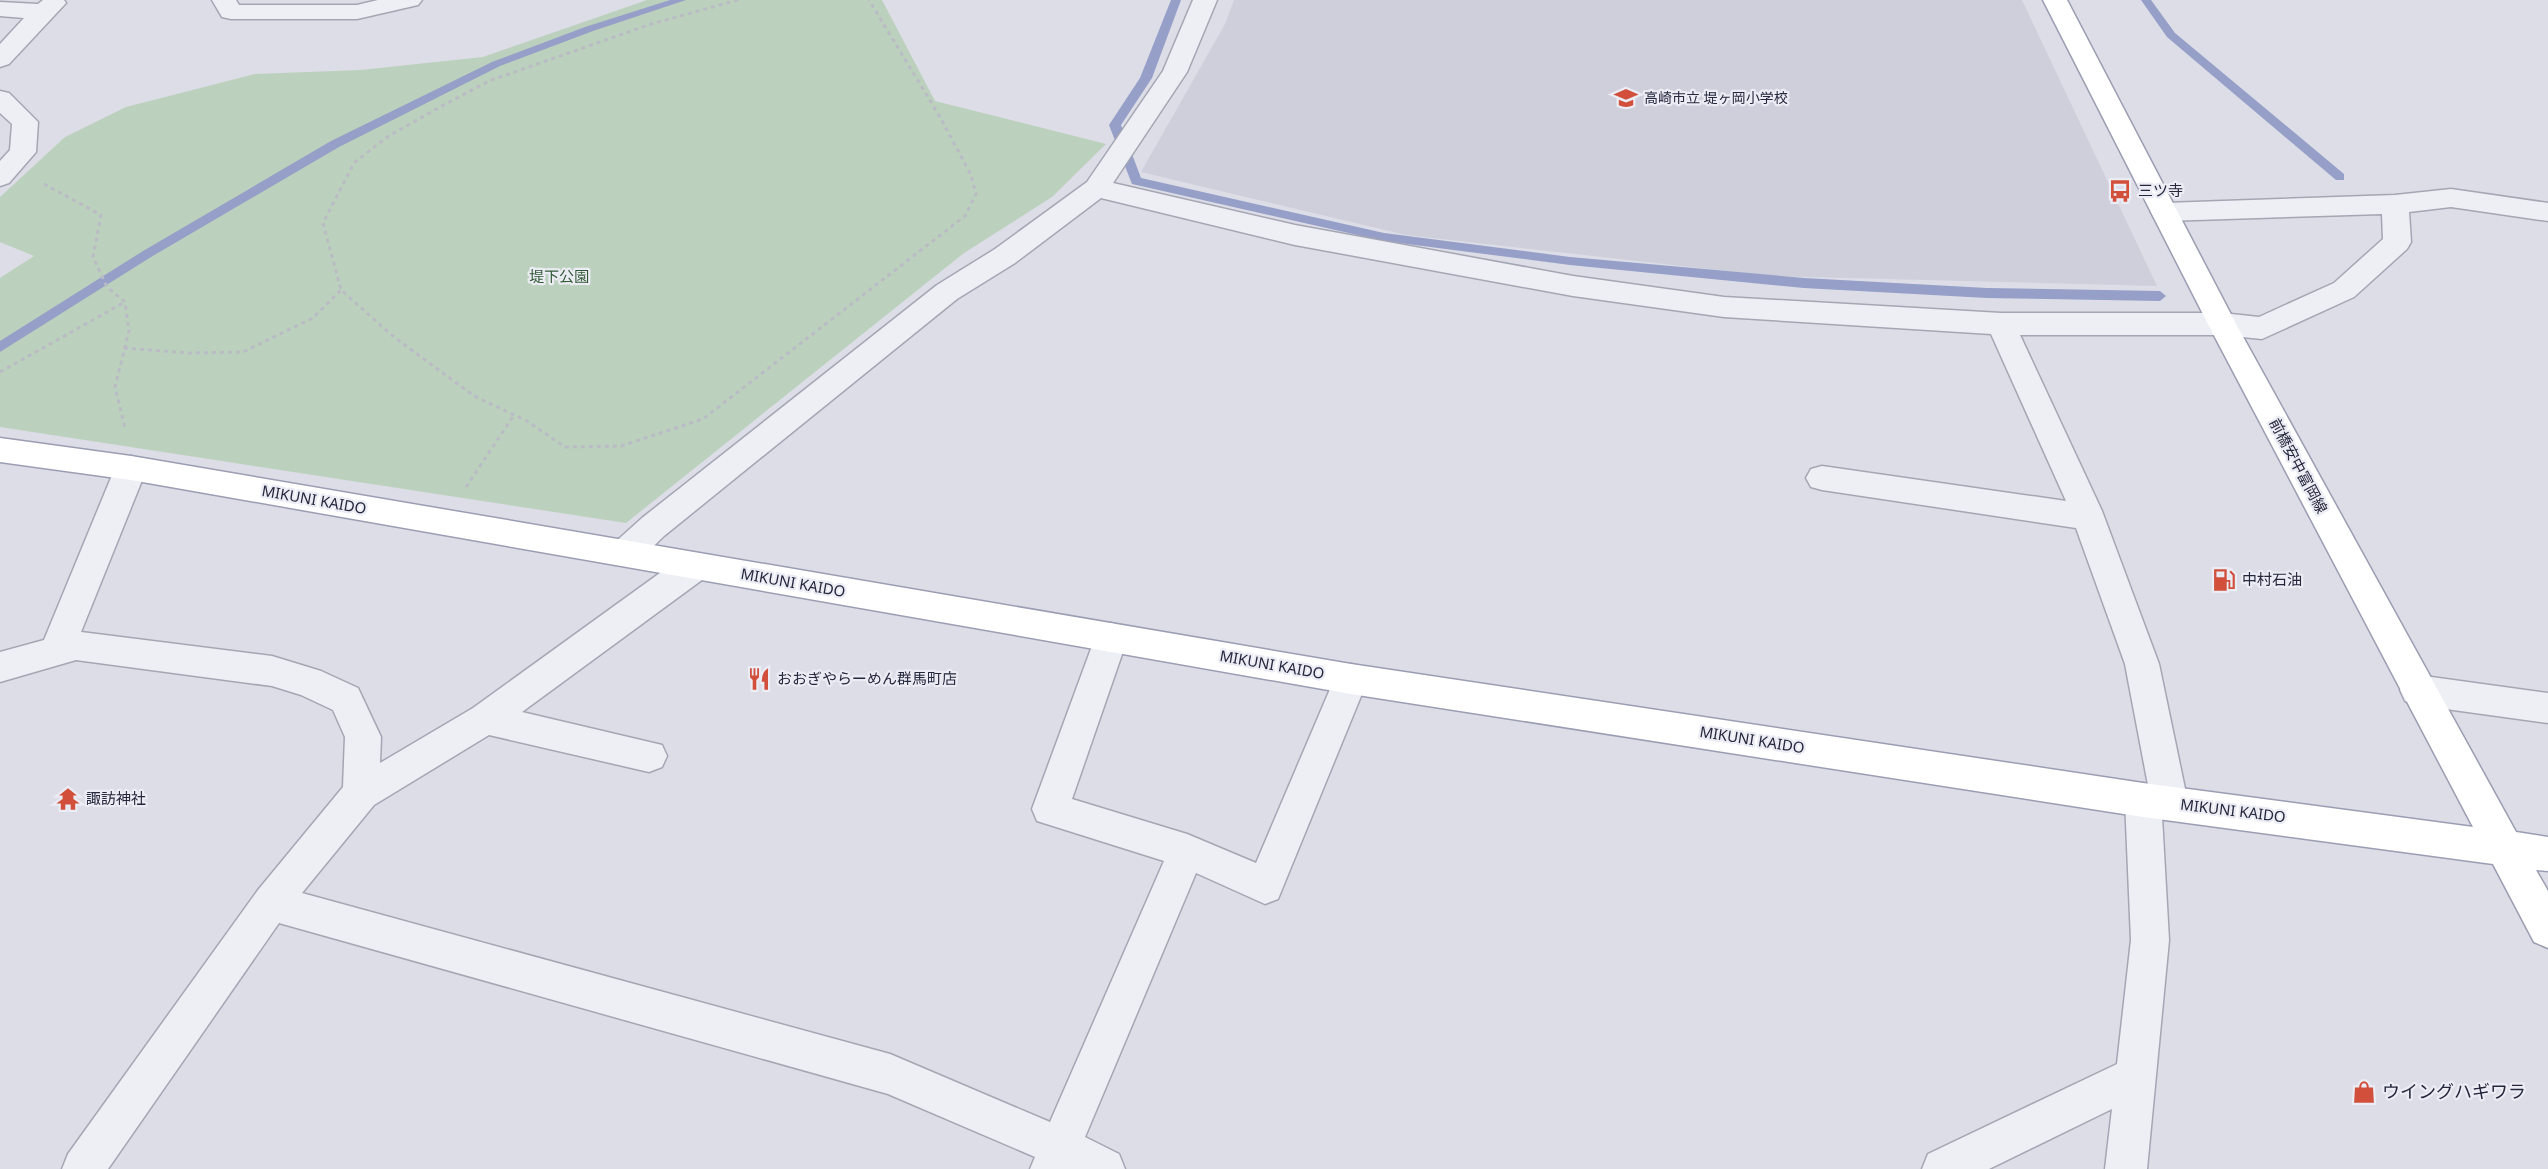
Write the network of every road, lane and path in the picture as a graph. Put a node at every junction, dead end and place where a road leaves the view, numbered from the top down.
1 (224, 0) edge
2 (410, 0) edge
3 (738, 0) edge
4 (868, 0) edge
5 (1205, 0) edge
6 (2055, 0) edge
7 (50, 6) edge
8 (0, 9) edge
9 (0, 59) edge
10 (0, 99) edge
11 (1, 176) edge
12 (1096, 188) junction
13 (2395, 204) junction
14 (2165, 212) junction
15 (2548, 212) edge
16 (341, 290) junction
17 (125, 302) junction
18 (2001, 324) junction
19 (2222, 324) junction
20 (124, 348) junction
21 (0, 372) edge
22 (514, 415) junction
23 (127, 437) dead end
24 (0, 450) edge
25 (131, 468) junction
26 (1822, 478) dead end
27 (465, 488) dead end
28 (2088, 517) junction
29 (623, 554) junction
30 (694, 567) junction
31 (1111, 637) junction
32 (56, 652) junction
33 (0, 667) edge
34 (1351, 679) junction
35 (2418, 690) junction
36 (2548, 708) edge
37 (485, 719) junction
38 (649, 756) dead end
39 (361, 793) junction
40 (2157, 802) junction
41 (2504, 847) junction
42 (1186, 851) junction
43 (2548, 854) edge
44 (271, 903) junction
45 (2548, 929) edge
46 (2136, 1076) junction
47 (1056, 1158) edge
48 (83, 1169) edge
49 (1104, 1169) edge
50 (1943, 1169) edge
51 (2126, 1169) edge

1 - 2 street
3 - 16 path
4 - 22 path
5 - 12 street
6 - 14 main road, 前橋安中富岡線
7 - 8 street
7 - 9 street
10 - 11 street
11 - 17 path
12 - 18 street
12 - 29 street
13 - 14 street
13 - 15 street
13 - 19 street
14 - 19 main road, 前橋安中富岡線
16 - 20 path
16 - 22 path
17 - 20 path
17 - 21 path
18 - 19 street
18 - 28 street
19 - 35 main road, 前橋安中富岡線
20 - 23 path
22 - 27 path
24 - 25 main road, MIKUNI KAIDO
25 - 29 main road, MIKUNI KAIDO
25 - 32 street
26 - 28 street
28 - 40 street
29 - 30 main road, MIKUNI KAIDO
30 - 31 main road, MIKUNI KAIDO
30 - 37 street
31 - 34 main road, MIKUNI KAIDO
31 - 42 street
32 - 33 street
32 - 39 street
34 - 40 main road, MIKUNI KAIDO
34 - 42 street
35 - 36 street
35 - 41 main road, 前橋安中富岡線
37 - 38 street
37 - 39 street
39 - 44 street
40 - 41 main road, MIKUNI KAIDO
40 - 46 street
41 - 43 main road, MIKUNI KAIDO
41 - 45 main road, 前橋安中富岡線
42 - 47 street
44 - 47 street
44 - 48 street
46 - 50 street
46 - 51 street
47 - 49 street

